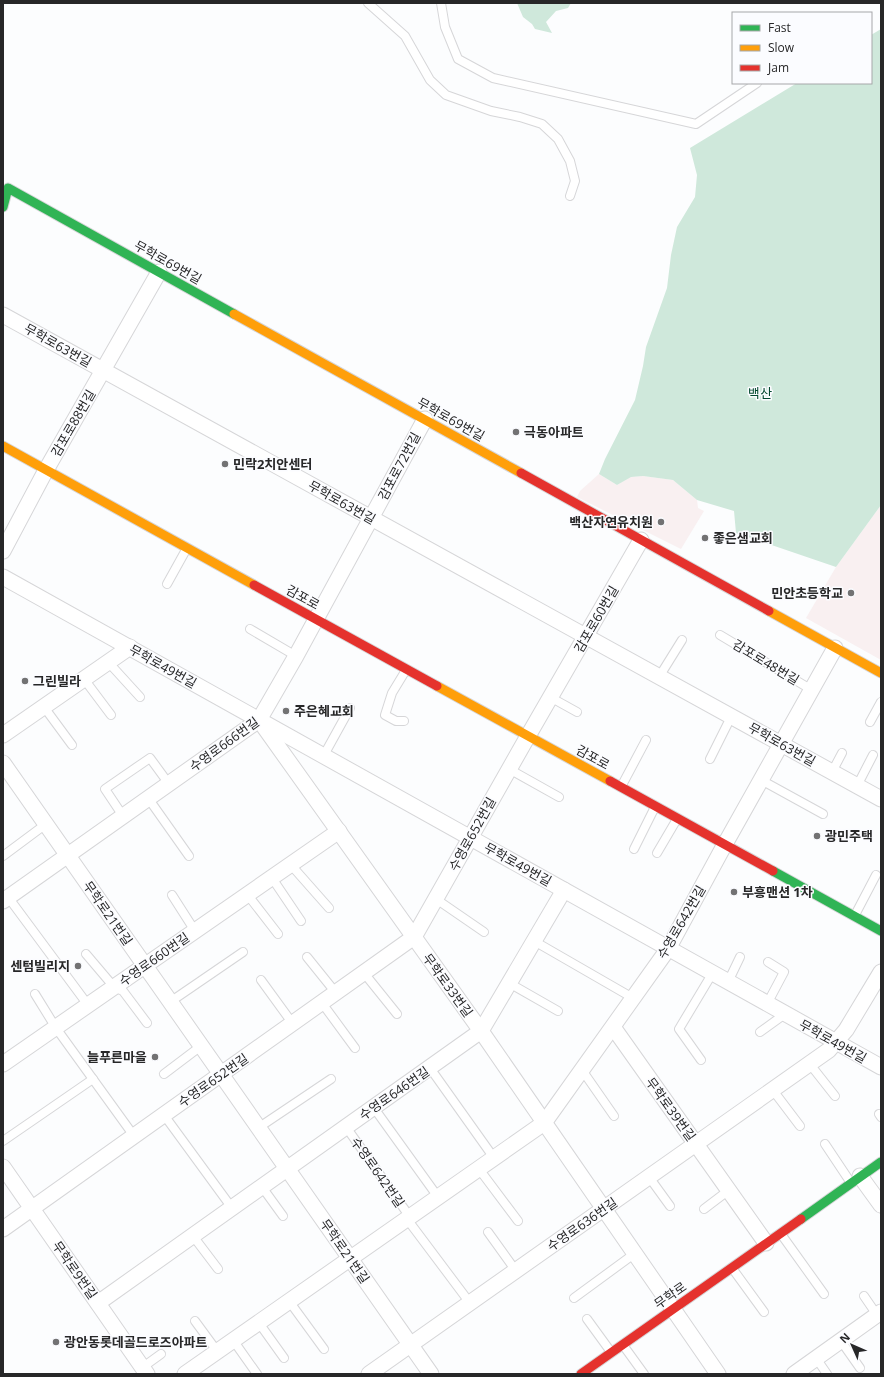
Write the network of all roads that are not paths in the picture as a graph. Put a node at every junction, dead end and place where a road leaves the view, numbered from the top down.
1 (368, 3) edge
2 (441, 3) edge
3 (756, 84) edge
4 (570, 196) dead end
5 (3, 206) edge
6 (159, 272) junction
7 (3, 315) edge
8 (103, 370) junction
9 (424, 419) junction
10 (3, 446) edge
11 (46, 470) junction
12 (371, 518) junction
13 (642, 540) junction
14 (187, 548) junction
15 (3, 551) edge
16 (3, 576) edge
17 (167, 584) dead end
18 (316, 619) junction
19 (250, 629) dead end
20 (720, 634) dead end
21 (585, 636) junction
22 (682, 640) dead end
23 (130, 647) junction
24 (835, 648) junction
25 (296, 656) junction
26 (109, 663) junction
27 (406, 669) junction
28 (881, 673) edge
29 (660, 677) junction
30 (84, 679) junction
31 (812, 690) junction
32 (140, 697) dead end
33 (550, 697) junction
34 (881, 702) edge
35 (44, 707) junction
36 (350, 708) dead end
37 (578, 712) dead end
38 (111, 715) dead end
39 (732, 717) junction
40 (259, 720) junction
41 (404, 721) dead end
42 (870, 722) dead end
43 (3, 735) edge
44 (528, 736) junction
45 (646, 740) dead end
46 (781, 744) junction
47 (72, 745) dead end
48 (842, 753) dead end
49 (324, 755) junction
50 (873, 756) dead end
51 (710, 759) dead end
52 (3, 763) edge
53 (509, 769) junction
54 (832, 772) junction
55 (761, 780) junction
56 (169, 784) junction
57 (857, 786) junction
58 (621, 787) junction
59 (559, 797) dead end
60 (148, 798) junction
61 (881, 799) edge
62 (656, 806) junction
63 (823, 814) dead end
64 (123, 816) junction
65 (677, 818) junction
66 (46, 824) junction
67 (338, 831) junction
68 (470, 838) junction
69 (725, 844) junction
70 (634, 849) dead end
71 (657, 853) dead end
72 (68, 855) junction
73 (3, 856) edge
74 (189, 856) dead end
75 (290, 864) junction
76 (876, 875) dead end
77 (272, 878) junction
78 (564, 890) junction
79 (247, 894) junction
80 (172, 895) dead end
81 (5, 899) edge
82 (436, 899) junction
83 (329, 908) dead end
84 (854, 916) junction
85 (301, 920) dead end
86 (194, 931) junction
87 (881, 931) edge
88 (484, 932) dead end
89 (278, 934) dead end
90 (414, 937) junction
91 (534, 941) junction
92 (668, 949) junction
93 (243, 952) dead end
94 (86, 954) dead end
95 (307, 957) dead end
96 (740, 957) dead end
97 (768, 962) dead end
98 (145, 966) junction
99 (881, 972) edge
100 (364, 973) junction
101 (712, 974) junction
102 (261, 980) dead end
103 (728, 982) junction
104 (510, 983) junction
105 (114, 987) junction
106 (336, 993) junction
107 (35, 994) dead end
108 (633, 998) junction
109 (170, 1002) junction
110 (322, 1003) junction
111 (767, 1004) junction
112 (88, 1005) junction
113 (558, 1012) dead end
114 (397, 1014) dead end
115 (785, 1014) junction
116 (147, 1023) dead end
117 (293, 1024) junction
118 (612, 1027) junction
119 (56, 1028) junction
120 (481, 1032) junction
121 (760, 1032) dead end
122 (835, 1042) junction
123 (201, 1046) junction
124 (355, 1048) dead end
125 (5, 1059) edge
126 (701, 1060) dead end
127 (809, 1063) junction
128 (881, 1067) edge
129 (430, 1068) junction
130 (582, 1070) junction
131 (164, 1074) dead end
132 (221, 1074) junction
133 (331, 1078) dead end
134 (93, 1079) junction
135 (772, 1089) junction
136 (835, 1096) dead end
137 (374, 1108) junction
138 (164, 1115) junction
139 (614, 1116) dead end
140 (544, 1123) junction
141 (800, 1126) dead end
142 (346, 1127) junction
143 (258, 1128) junction
144 (134, 1136) junction
145 (3, 1141) edge
146 (696, 1144) junction
147 (824, 1144) dead end
148 (494, 1158) junction
149 (881, 1162) edge
150 (3, 1167) edge
151 (287, 1169) junction
152 (478, 1169) junction
153 (649, 1177) junction
154 (856, 1180) junction
155 (262, 1187) junction
156 (729, 1190) junction
157 (438, 1197) junction
158 (881, 1205) edge
159 (670, 1206) dead end
160 (32, 1208) junction
161 (232, 1208) junction
162 (603, 1209) junction
163 (704, 1209) dead end
164 (283, 1216) dead end
165 (409, 1218) junction
166 (518, 1221) dead end
167 (3, 1229) edge
168 (488, 1232) dead end
169 (780, 1233) junction
170 (193, 1236) junction
171 (766, 1243) junction
172 (634, 1254) junction
173 (350, 1259) junction
174 (732, 1268) junction
175 (218, 1269) dead end
176 (516, 1271) junction
177 (824, 1294) dead end
178 (864, 1296) dead end
179 (574, 1298) dead end
180 (289, 1301) junction
181 (98, 1303) junction
182 (470, 1303) junction
183 (672, 1310) junction
184 (764, 1312) dead end
185 (879, 1313) edge
186 (587, 1319) dead end
187 (195, 1321) dead end
188 (259, 1322) junction
189 (233, 1340) junction
190 (841, 1340) junction
191 (410, 1345) junction
192 (622, 1345) junction
193 (324, 1348) dead end
194 (217, 1351) junction
195 (611, 1353) junction
196 (161, 1354) dead end
197 (284, 1358) dead end
198 (816, 1358) junction
199 (860, 1368) dead end
200 (145, 1371) edge
201 (185, 1374) edge
202 (257, 1374) edge
203 (370, 1374) edge
204 (431, 1374) edge
205 (581, 1374) edge
206 (644, 1374) edge
207 (718, 1374) edge
208 (794, 1374) edge
209 (827, 1374) edge

1 - 4 lane
2 - 3 lane
5 - 6 street, 무학로69번길
6 - 8 street, 감포로88번길
6 - 9 street, 무학로69번길
7 - 8 street, 무학로63번길
8 - 11 street, 감포로88번길
8 - 12 street, 무학로63번길
9 - 12 street, 감포로72번길
9 - 13 street, 무학로69번길
10 - 11 street, 감포로
11 - 14 street, 감포로
11 - 15 street, 감포로88번길
12 - 18 street, 감포로72번길
12 - 21 street, 무학로63번길
13 - 21 street, 감포로60번길
13 - 24 street, 무학로69번길
14 - 17 lane
14 - 18 street, 감포로
16 - 23 street, 무학로49번길
18 - 25 street, 수영로666번길
18 - 27 street, 감포로
19 - 25 lane
20 - 31 lane, 감포로48번길
21 - 29 street, 무학로63번길
21 - 33 street, 감포로60번길
22 - 29 lane
23 - 26 street
23 - 40 street, 무학로49번길
24 - 28 street, 무학로69번길
24 - 31 street, 수영로642번길
25 - 40 street, 수영로666번길
26 - 30 street
26 - 32 lane
27 - 41 lane
27 - 44 street, 감포로
29 - 39 street, 무학로63번길
30 - 35 street
30 - 38 lane
31 - 46 street, 수영로642번길
33 - 37 lane
33 - 44 street, 감포로60번길
34 - 42 lane
35 - 43 street
35 - 47 lane
36 - 49 lane
39 - 46 street, 무학로63번길
39 - 51 lane
40 - 49 street, 무학로49번길
40 - 56 street, 수영로666번길
40 - 67 street, 무학로33번길
44 - 53 street, 수영로652번길
44 - 58 street, 감포로
45 - 58 lane
46 - 54 street, 무학로63번길
46 - 55 street, 수영로642번길
48 - 54 lane
49 - 68 street, 무학로49번길
50 - 57 lane
52 - 66 street, 무학로21번길
53 - 59 lane
53 - 68 street, 수영로652번길
54 - 57 street, 무학로63번길
55 - 63 lane
55 - 69 street, 수영로642번길
56 - 60 street, 수영로666번길
56 - 64 lane
57 - 61 street, 무학로63번길
58 - 62 street, 감포로
60 - 64 street, 수영로666번길
60 - 74 lane
62 - 65 street, 감포로
62 - 70 lane
64 - 72 street, 수영로666번길
65 - 69 street, 감포로
65 - 71 lane
66 - 72 street, 무학로21번길
66 - 73 lane
67 - 75 street, 수영로660번길
67 - 90 street, 무학로33번길
68 - 78 street, 무학로49번길
68 - 82 street, 수영로652번길
69 - 84 street, 감포로
69 - 92 street, 수영로642번길
72 - 81 street, 수영로666번길
72 - 98 street, 무학로21번길
75 - 77 street, 수영로660번길
75 - 83 lane
76 - 84 lane
77 - 79 street, 수영로660번길
77 - 85 lane
78 - 91 street, 수영로646번길
78 - 92 street, 무학로49번길
79 - 86 street, 수영로660번길
79 - 89 lane
80 - 86 lane, 수영로660번길
81 - 112 lane, 수영로666번길
82 - 88 lane
82 - 90 street, 수영로652번길
84 - 87 street, 감포로
86 - 98 street, 수영로660번길
90 - 100 street, 수영로652번길
90 - 120 street, 무학로33번길
91 - 104 street, 수영로646번길
91 - 108 lane
92 - 101 street, 무학로49번길
92 - 108 street, 수영로642번길
93 - 109 lane
94 - 105 lane
95 - 106 lane
96 - 103 lane
97 - 111 lane
98 - 105 street, 수영로660번길
98 - 109 street, 무학로21번길
99 - 122 street, 수영로636번길
100 - 106 street, 수영로652번길
100 - 114 lane
101 - 103 street, 무학로49번길
101 - 126 lane
102 - 117 lane
103 - 111 street, 무학로49번길
104 - 113 lane
104 - 120 street, 수영로646번길
105 - 112 street, 수영로660번길
105 - 116 lane, 수영로660번길
106 - 110 street, 수영로652번길
107 - 119 lane
108 - 118 street, 수영로642번길
109 - 123 street, 무학로21번길
110 - 117 street, 수영로652번길
110 - 124 lane
111 - 115 street, 무학로49번길
112 - 119 street, 수영로660번길
115 - 121 lane, 무학로49번길
115 - 122 street, 무학로49번길
117 - 132 street, 수영로652번길
118 - 130 street, 수영로642번길
118 - 146 street, 무학로39번길
119 - 125 street, 수영로660번길
119 - 134 lane
120 - 129 street, 수영로646번길
120 - 140 street, 무학로33번길
122 - 127 street, 수영로636번길
122 - 128 street, 무학로49번길
123 - 131 lane
123 - 132 street, 무학로21번길
127 - 135 street, 수영로636번길
127 - 136 lane
129 - 137 street, 수영로646번길
129 - 148 lane
130 - 139 lane
130 - 140 street, 수영로642번길
132 - 138 street, 수영로652번길
132 - 143 street, 무학로21번길
133 - 143 lane
134 - 144 lane
134 - 145 lane
135 - 141 lane
135 - 146 street, 수영로636번길
137 - 142 street, 수영로646번길
137 - 157 lane
138 - 144 street, 수영로652번길
138 - 161 lane
140 - 148 street, 수영로642번길
140 - 162 street, 무학로33번길
142 - 151 street, 수영로646번길
142 - 165 lane, 수영로642번길
143 - 151 street, 무학로21번길
144 - 160 street, 수영로652번길
146 - 153 street, 수영로636번길
146 - 156 street, 무학로39번길
147 - 154 lane
148 - 152 street, 수영로642번길
149 - 154 street, 무학로
150 - 160 street, 무학로9번길
151 - 155 street, 수영로646번길
151 - 173 street, 무학로21번길
152 - 157 street, 수영로642번길
152 - 166 lane
153 - 159 lane
153 - 162 street, 수영로636번길
154 - 158 street
154 - 169 street, 무학로
155 - 161 street, 수영로646번길
155 - 164 lane
156 - 163 lane
156 - 171 street, 무학로39번길
157 - 165 street, 수영로642번길
160 - 167 street, 수영로652번길
160 - 181 street, 무학로9번길
161 - 170 street, 수영로646번길
162 - 172 street, 무학로33번길
162 - 176 street, 수영로636번길
165 - 173 street, 수영로642번길
165 - 182 lane
168 - 176 lane
169 - 171 street, 무학로
169 - 177 lane
170 - 175 lane
170 - 181 street, 수영로646번길
171 - 174 street, 무학로
172 - 179 lane
172 - 183 street, 무학로33번길
173 - 180 street, 수영로642번길
173 - 191 street, 무학로21번길
174 - 183 street, 무학로
174 - 184 lane
176 - 182 street, 수영로636번길
178 - 185 lane
180 - 188 street, 수영로642번길
180 - 193 lane
181 - 200 street, 무학로9번길
182 - 191 street, 수영로636번길
183 - 192 street, 무학로
183 - 207 street, 무학로33번길
185 - 190 street
186 - 195 lane
187 - 194 lane
188 - 189 street, 수영로642번길
188 - 197 lane
189 - 194 street, 수영로642번길
189 - 202 lane
190 - 198 street
190 - 199 lane
191 - 203 street, 수영로636번길
191 - 204 street, 무학로21번길
192 - 195 street, 무학로
192 - 206 lane
194 - 201 street, 수영로642번길
195 - 205 street, 무학로
196 - 200 lane
198 - 208 street
198 - 209 lane

